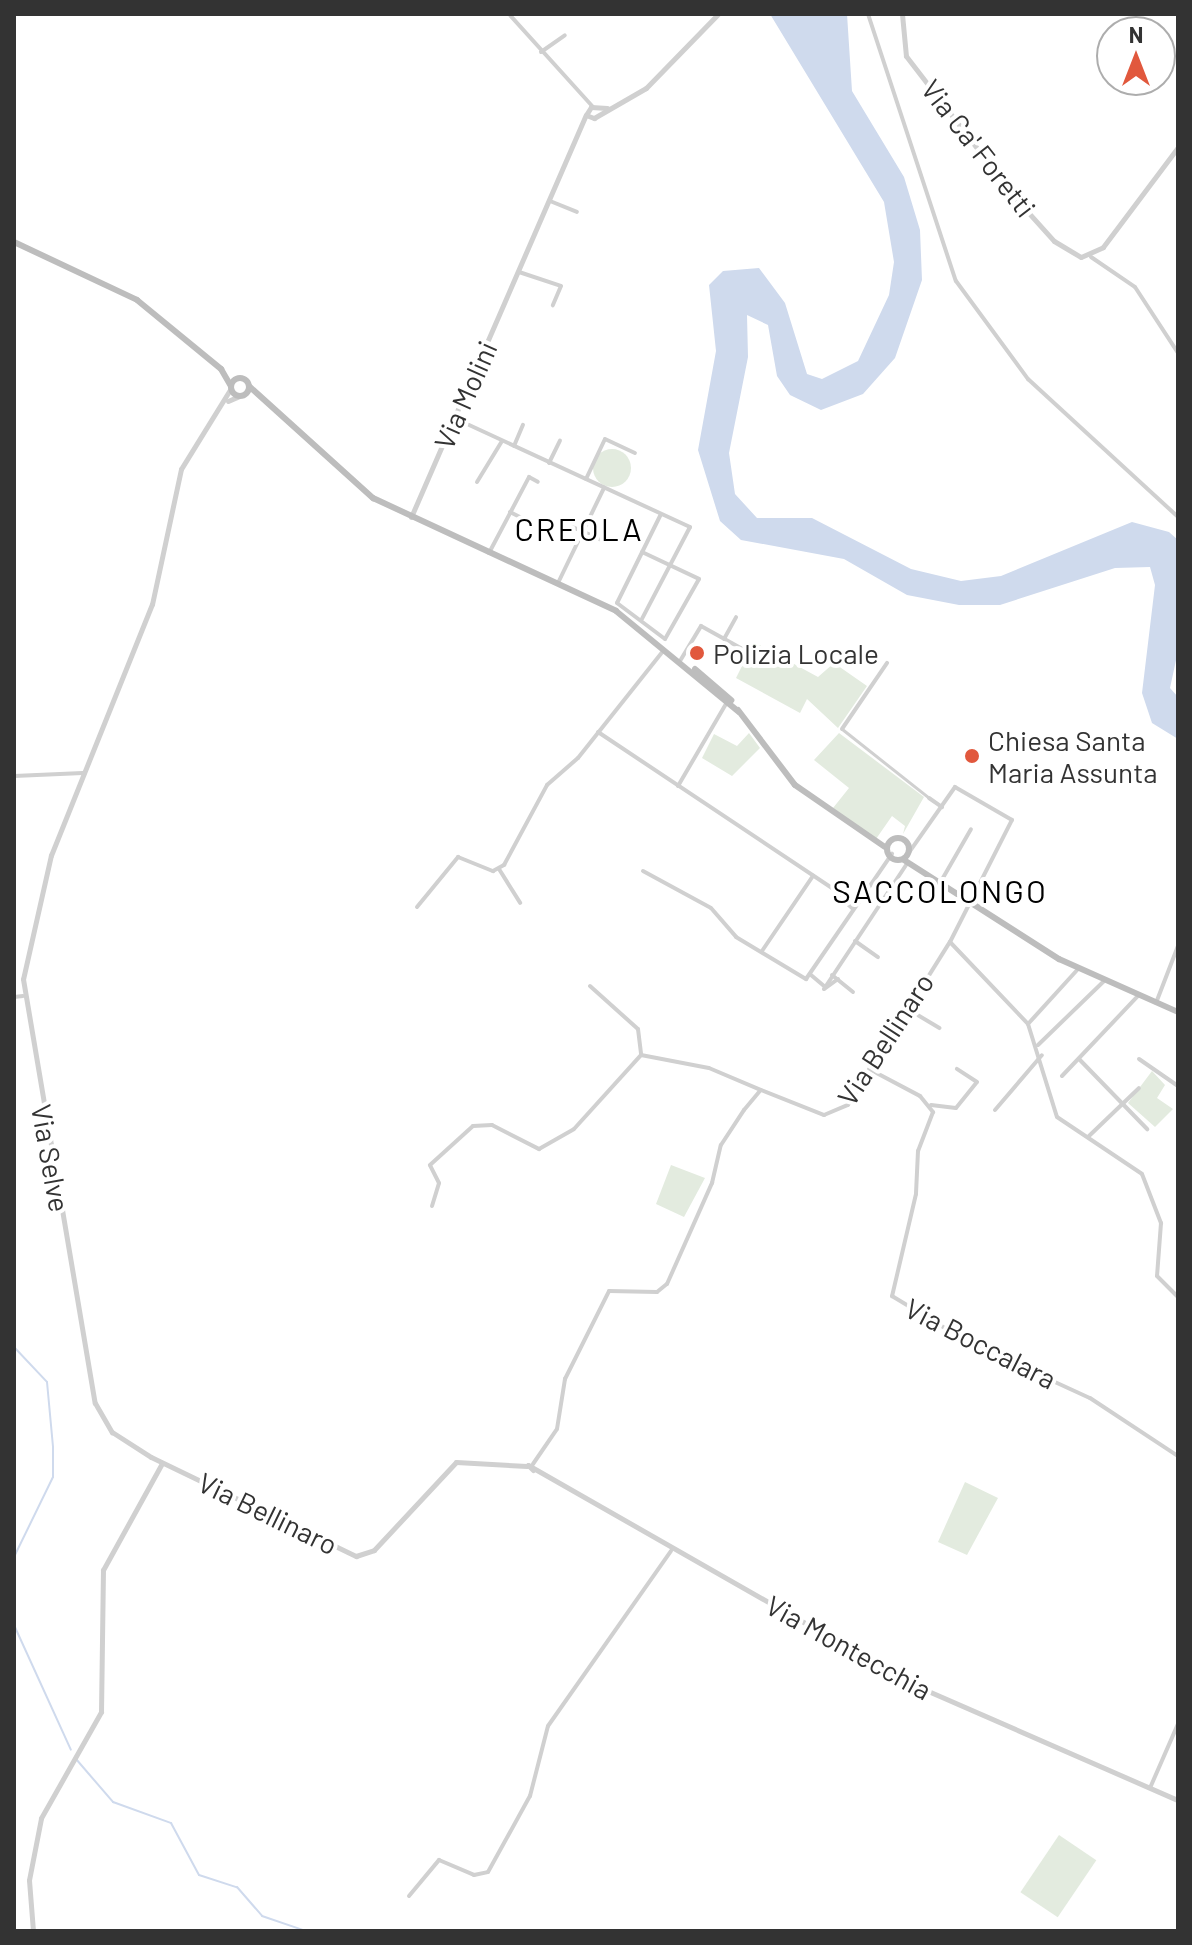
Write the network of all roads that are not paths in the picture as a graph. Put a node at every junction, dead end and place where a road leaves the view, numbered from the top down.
1 (509, 14) edge
2 (718, 14) edge
3 (868, 14) edge
4 (902, 14) edge
5 (565, 35) dead end
6 (541, 52) junction
7 (592, 112) junction
8 (1178, 147) edge
9 (550, 201) junction
10 (577, 212) dead end
11 (14, 242) edge
12 (1091, 257) junction
13 (519, 272) junction
14 (553, 305) dead end
15 (1178, 353) edge
16 (221, 369) junction
17 (240, 377) junction
18 (231, 387) junction
19 (250, 387) junction
20 (241, 396) junction
21 (257, 400) junction
22 (227, 402) junction
23 (454, 418) junction
24 (523, 425) dead end
25 (560, 440) dead end
26 (502, 441) junction
27 (514, 446) junction
28 (635, 453) dead end
29 (549, 463) junction
30 (586, 479) junction
31 (477, 482) dead end
32 (538, 482) dead end
33 (604, 488) junction
34 (510, 512) junction
35 (661, 514) junction
36 (1178, 517) edge
37 (410, 518) junction
38 (524, 519) dead end
39 (561, 522) dead end
40 (582, 531) junction
41 (602, 540) dead end
42 (642, 552) junction
43 (489, 553) junction
44 (671, 565) junction
45 (557, 584) junction
46 (628, 614) junction
47 (736, 617) dead end
48 (642, 619) junction
49 (653, 634) junction
50 (724, 639) junction
51 (665, 649) junction
52 (746, 651) dead end
53 (682, 662) junction
54 (887, 663) dead end
55 (728, 701) junction
56 (739, 712) junction
57 (842, 729) joint
58 (598, 732) junction
59 (83, 773) junction
60 (14, 776) edge
61 (678, 786) junction
62 (929, 798) joint
63 (942, 807) junction
64 (971, 829) dead end
65 (885, 847) junction
66 (910, 851) junction
67 (891, 855) junction
68 (905, 862) junction
69 (499, 869) junction
70 (643, 871) dead end
71 (813, 876) junction
72 (939, 885) junction
73 (836, 892) junction
74 (861, 896) junction
75 (849, 899) junction
76 (970, 901) junction
77 (520, 903) dead end
78 (854, 906) junction
79 (417, 907) dead end
80 (855, 941) junction
81 (950, 942) junction
82 (1178, 946) edge
83 (762, 951) junction
84 (878, 957) dead end
85 (1078, 969) junction
86 (811, 975) junction
87 (832, 975) junction
88 (838, 979) junction
89 (1104, 981) junction
90 (590, 986) dead end
91 (824, 986) junction
92 (853, 992) dead end
93 (23, 996) junction
94 (1138, 996) junction
95 (14, 997) edge
96 (1156, 1003) junction
97 (906, 1008) junction
98 (1178, 1012) edge
99 (1028, 1024) junction
100 (939, 1028) dead end
101 (1038, 1045) junction
102 (641, 1055) junction
103 (1042, 1055) junction
104 (1079, 1059) junction
105 (1139, 1059) dead end
106 (869, 1069) junction
107 (957, 1069) dead end
108 (1062, 1076) dead end
109 (1178, 1086) edge
110 (1139, 1088) dead end
111 (761, 1090) junction
112 (1123, 1103) junction
113 (931, 1105) junction
114 (995, 1110) dead end
115 (1147, 1129) dead end
116 (1089, 1136) junction
117 (432, 1206) dead end
118 (1178, 1297) edge
119 (1178, 1456) edge
120 (162, 1463) junction
121 (531, 1466) junction
122 (671, 1551) junction
123 (1178, 1724) edge
124 (1150, 1788) junction
125 (1178, 1800) edge
126 (409, 1896) dead end
127 (33, 1931) edge

1 - 6 street
2 - 7 street
3 - 36 street
4 - 12 street, Via Ca' Foretti
5 - 6 street
6 - 7 street
7 - 9 street, Via Molini
8 - 12 street
9 - 10 street
9 - 13 street, Via Molini
11 - 16 main road
12 - 15 street
13 - 14 street
13 - 23 street, Via Molini
16 - 17 main road
16 - 18 main road
17 - 18 main road
17 - 19 main road
18 - 20 main road
18 - 22 street, Via Selve
19 - 20 main road
19 - 21 main road
20 - 21 main road
20 - 22 street, Via Selve
21 - 37 main road
22 - 59 street, Via Selve
23 - 26 street
23 - 37 street, Via Molini
24 - 27 street
25 - 29 street
26 - 27 street
26 - 31 street
27 - 29 street
28 - 30 street
29 - 30 street
30 - 33 street
32 - 34 street
33 - 35 street
33 - 40 street
34 - 38 street
34 - 43 street
35 - 42 street
35 - 44 street
37 - 43 main road
39 - 40 street
40 - 41 street
40 - 45 street
42 - 44 street
42 - 46 street
43 - 45 main road
44 - 48 street
44 - 49 street
45 - 46 main road
46 - 48 street
46 - 49 main road
47 - 50 street
48 - 49 street
49 - 51 main road
50 - 52 street
50 - 53 street
51 - 53 main road
51 - 58 street
53 - 55 main road
53 - 56 main road
54 - 57 street
55 - 56 main road
55 - 61 street
56 - 65 main road
57 - 62 street
58 - 61 street
58 - 69 street
59 - 60 street
59 - 93 street, Via Selve
61 - 71 street
62 - 63 street
63 - 66 street
63 - 76 street, Via Bellinaro
64 - 72 street
65 - 66 main road
65 - 67 main road
66 - 68 main road
67 - 68 main road
67 - 74 street
68 - 72 main road
68 - 80 street
69 - 77 street
69 - 79 street
70 - 83 street
71 - 73 street
71 - 83 street
72 - 76 main road
73 - 75 street
73 - 78 street
74 - 75 street
74 - 78 street
75 - 78 street
76 - 81 street, Via Bellinaro
76 - 85 main road
78 - 86 street
80 - 84 street
80 - 87 street
81 - 97 street, Via Bellinaro
81 - 99 street
82 - 96 street
83 - 86 street
85 - 89 main road
85 - 99 street
86 - 91 street
87 - 88 street
87 - 91 street
88 - 91 street
88 - 92 street
89 - 94 main road
89 - 101 street
90 - 102 street
93 - 95 street
93 - 120 street, Via Selve
94 - 96 main road
94 - 104 street
96 - 98 main road
97 - 100 street
97 - 106 street, Via Bellinaro
99 - 101 street
101 - 103 street
102 - 111 street
102 - 117 street
103 - 114 street
103 - 116 street
104 - 108 street
104 - 112 street
105 - 109 street
106 - 111 street, Via Bellinaro
106 - 113 street
107 - 113 street
110 - 112 street
111 - 121 street
112 - 115 street
112 - 116 street
113 - 119 street, Via Boccalara
116 - 118 street
120 - 121 street, Via Bellinaro
120 - 127 street
121 - 122 street, Via Montecchia
122 - 124 street, Via Montecchia
122 - 126 street
123 - 124 street
124 - 125 street, Via Montecchia

